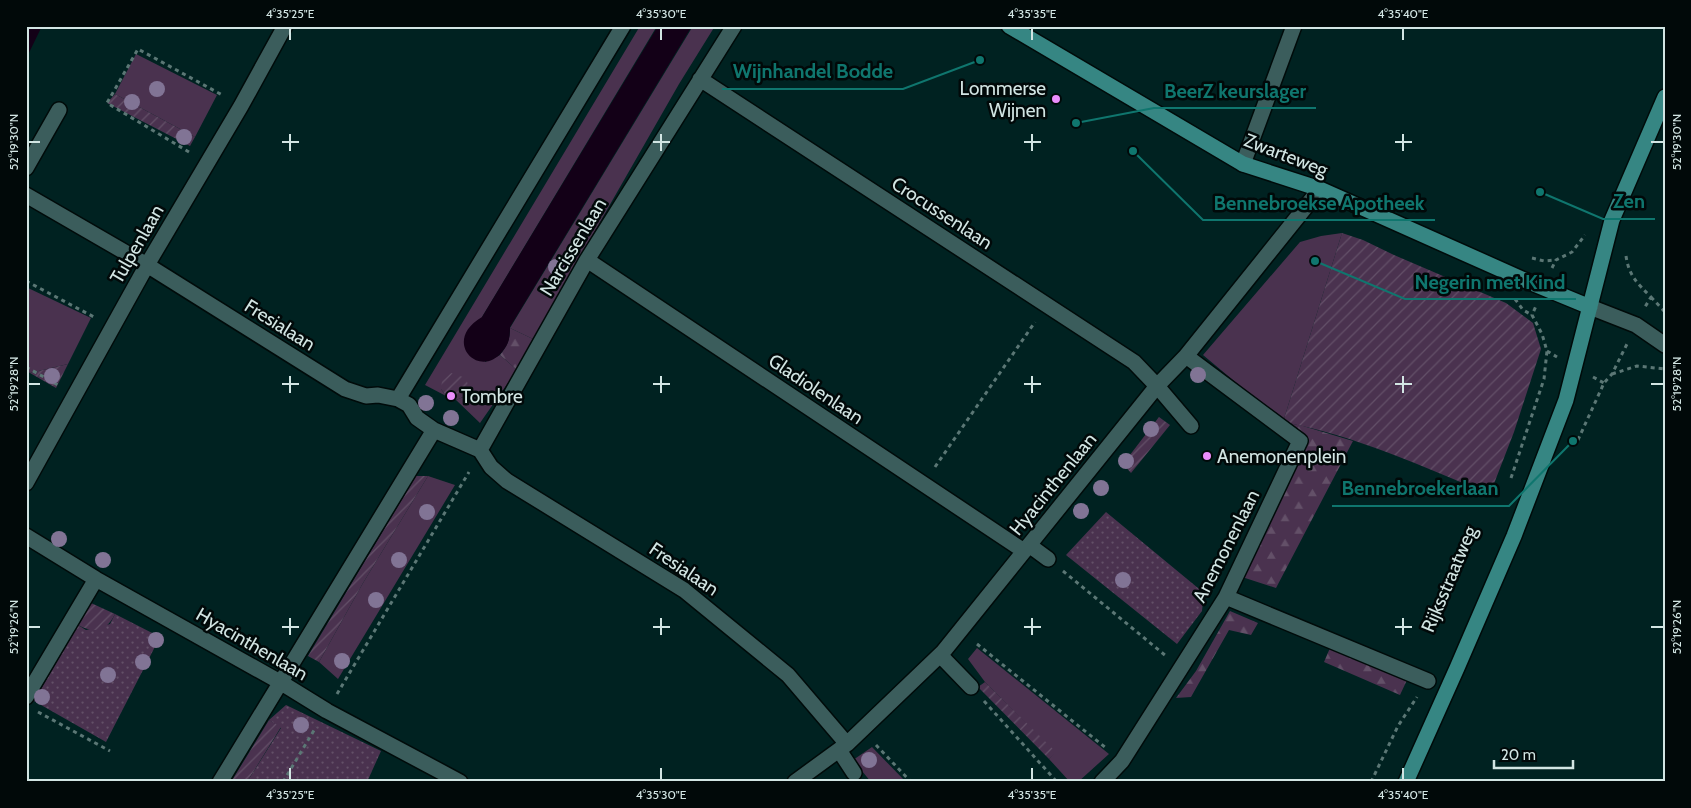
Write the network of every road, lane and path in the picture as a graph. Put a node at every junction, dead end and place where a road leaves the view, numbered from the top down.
1 (623, 26) edge
2 (734, 26) edge
3 (1009, 26) edge
4 (1294, 26) edge
5 (278, 28) edge
6 (700, 79) junction
7 (1665, 97) edge
8 (241, 106) junction
9 (59, 110) dead end
10 (207, 162) junction
11 (1244, 164) junction
12 (26, 168) edge
13 (1320, 189) junction
14 (26, 195) edge
15 (1589, 232) dead end
16 (1625, 251) dead end
17 (587, 260) junction
18 (147, 265) junction
19 (26, 281) edge
20 (1543, 288) junction
21 (1651, 297) junction
22 (1047, 304) junction
23 (1590, 307) junction
24 (1665, 312) edge
25 (1636, 325) junction
26 (112, 327) junction
27 (1665, 345) edge
28 (1186, 356) junction
29 (26, 367) edge
30 (1665, 369) edge
31 (1612, 374) junction
32 (1158, 386) junction
33 (75, 394) junction
34 (398, 399) junction
35 (1191, 426) dead end
36 (434, 430) junction
37 (1570, 447) dead end
38 (480, 451) junction
39 (1511, 479) dead end
40 (26, 483) edge
41 (923, 484) junction
42 (26, 536) edge
43 (1027, 548) junction
44 (1048, 559) joint
45 (96, 579) junction
46 (1226, 596) junction
47 (961, 630) junction
48 (940, 654) junction
49 (1180, 667) junction
50 (1428, 681) joint
51 (280, 682) junction
52 (971, 687) joint
53 (26, 697) edge
54 (35, 710) dead end
55 (327, 711) junction
56 (862, 730) junction
57 (843, 747) junction
58 (110, 751) dead end
59 (1122, 761) junction
60 (854, 773) dead end
61 (220, 782) edge
62 (283, 782) edge
63 (460, 782) edge
64 (795, 782) edge
65 (912, 782) edge
66 (1057, 782) edge
67 (1102, 782) edge
68 (1371, 782) edge
69 (1406, 782) edge

1 - 34 street
2 - 6 street, Narcissenlaan
3 - 11 main road, Zwarteweg
4 - 11 street
5 - 8 street, Tulpenlaan
6 - 17 street, Narcissenlaan
6 - 22 street, Crocussenlaan
7 - 23 main road
8 - 10 street, Tulpenlaan
8 - 10 path
9 - 12 street
10 - 18 street, Tulpenlaan
11 - 13 main road, Zwarteweg
13 - 20 main road, Zwarteweg
13 - 28 street, Hyacinthenlaan
14 - 18 street, Fresialaan
15 - 20 path
16 - 21 path
17 - 38 street, Narcissenlaan
17 - 41 street, Gladiolenlaan
18 - 26 street, Tulpenlaan
18 - 34 street, Fresialaan
19 - 26 path
20 - 23 main road, Zwarteweg
20 - 39 path
21 - 24 path
21 - 25 path
22 - 32 street, Crocussenlaan
22 - 41 path
23 - 25 street
23 - 69 main road
25 - 27 street
25 - 31 path
26 - 33 street, Tulpenlaan
28 - 32 street, Hyacinthenlaan
28 - 46 street, Anemonenlaan
29 - 33 path
30 - 31 path
31 - 37 path
32 - 35 street, Crocussenlaan
32 - 43 street, Hyacinthenlaan
33 - 40 street, Tulpenlaan
34 - 36 street
36 - 38 street
36 - 51 street
38 - 55 path
38 - 57 street, Fresialaan
41 - 43 street, Gladiolenlaan
42 - 45 street, Hyacinthenlaan
43 - 44 street, Gladiolenlaan
43 - 47 street, Hyacinthenlaan
44 - 49 path
45 - 51 street, Hyacinthenlaan
45 - 53 street
46 - 49 street, Anemonenlaan
46 - 50 street
47 - 48 street, Hyacinthenlaan
47 - 59 path
48 - 52 street
48 - 56 street, Hyacinthenlaan
49 - 59 street, Anemonenlaan
50 - 68 path
51 - 55 street, Hyacinthenlaan
51 - 61 street
52 - 66 path
54 - 58 path
55 - 62 path
55 - 63 street, Hyacinthenlaan
56 - 57 street, Hyacinthenlaan
56 - 65 path
57 - 60 street, Fresialaan
57 - 64 street, Hyacinthenlaan
59 - 67 street, Anemonenlaan

